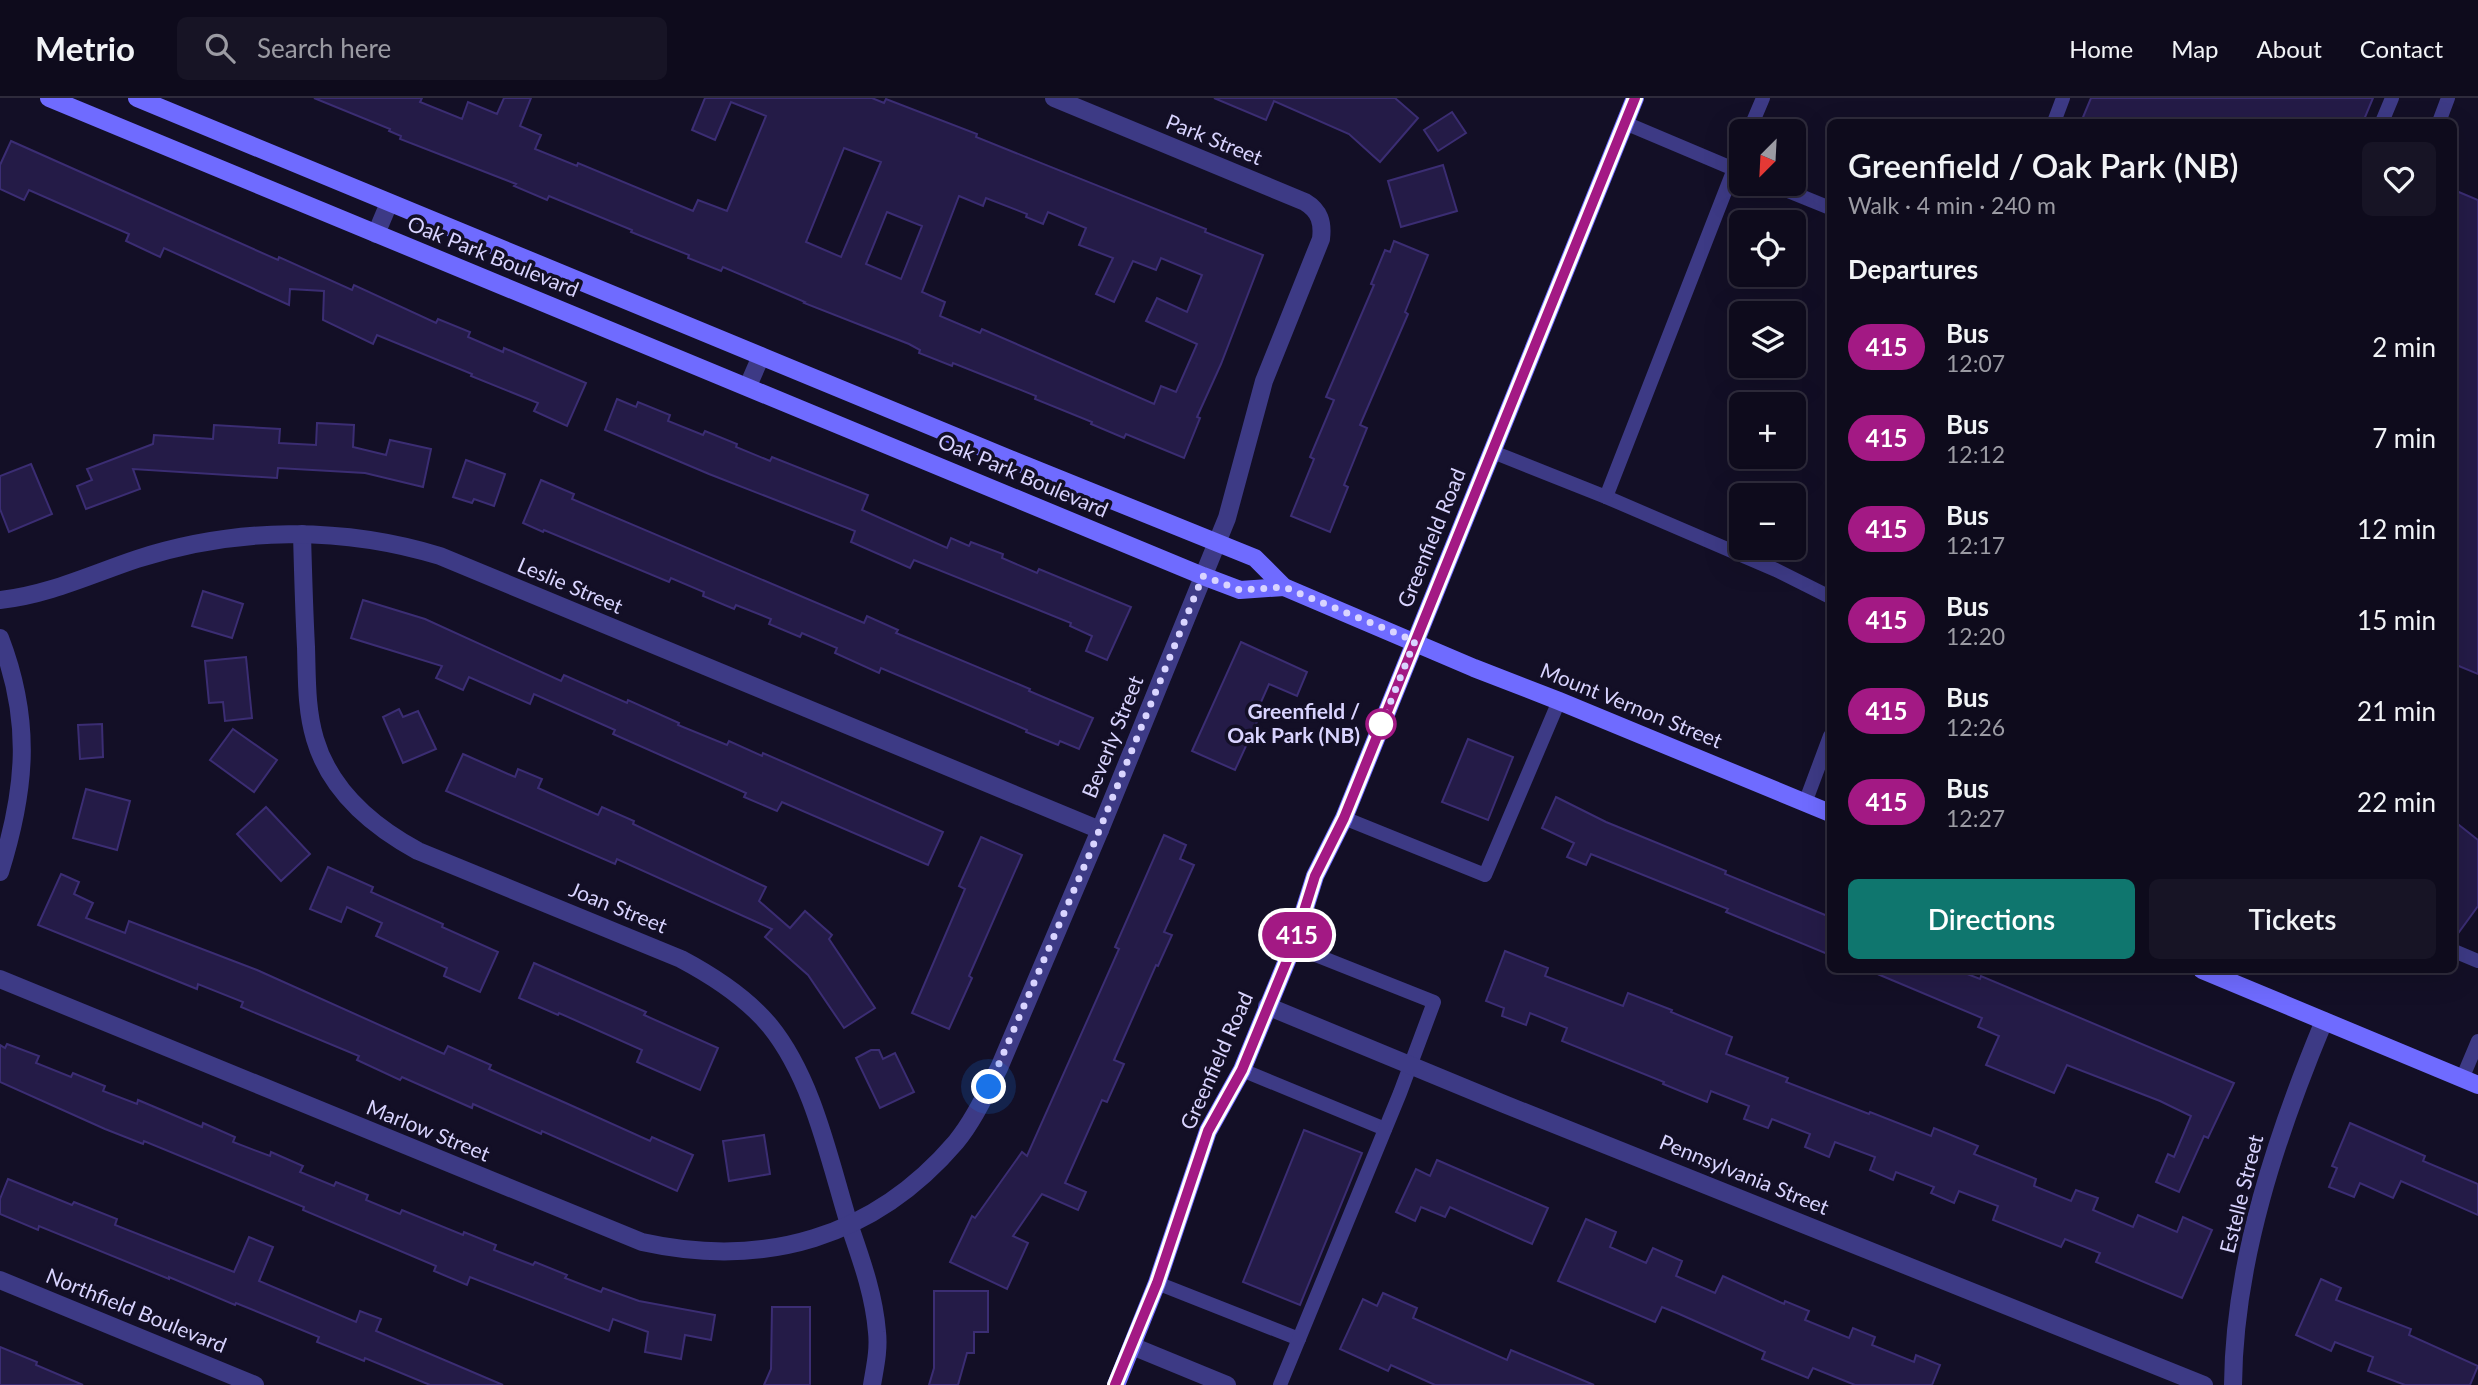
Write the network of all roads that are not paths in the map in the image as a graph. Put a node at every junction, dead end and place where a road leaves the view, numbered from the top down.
1 (49, 98) edge
2 (137, 98) edge
3 (1054, 98) edge
4 (1635, 98) edge
5 (1763, 98) edge
6 (2063, 98) edge
7 (2392, 98) edge
8 (2448, 98) edge
9 (1754, 119) edge
10 (2055, 119) edge
11 (2383, 119) edge
12 (2440, 119) edge
13 (1625, 123) junction
14 (1729, 166) edge
15 (1729, 192) edge
16 (1800, 196) edge
17 (389, 203) junction
18 (1827, 207) edge
19 (1316, 211) joint
20 (376, 234) junction
21 (761, 356) junction
22 (748, 386) junction
23 (1493, 452) junction
24 (1606, 496) junction
25 (302, 534) junction
26 (1216, 543) junction
27 (1203, 576) junction
28 (1284, 587) junction
29 (1827, 596) edge
30 (0, 600) edge
31 (0, 638) edge
32 (1415, 641) junction
33 (1559, 701) junction
34 (1827, 744) edge
35 (1805, 803) junction
36 (1827, 812) edge
37 (1344, 818) junction
38 (1100, 830) junction
39 (0, 872) edge
40 (1293, 946) junction
41 (2457, 952) edge
42 (2478, 961) edge
43 (2209, 973) edge
44 (0, 979) edge
45 (1267, 1006) junction
46 (2324, 1021) junction
47 (2478, 1041) edge
48 (1410, 1065) junction
49 (1242, 1070) junction
50 (2470, 1082) edge
51 (1385, 1129) junction
52 (850, 1225) junction
53 (0, 1280) edge
54 (1157, 1283) junction
55 (1298, 1339) junction
56 (1132, 1346) junction
57 (255, 1385) edge
58 (872, 1385) edge
59 (1115, 1385) edge
60 (1227, 1385) edge
61 (1280, 1385) edge
62 (2204, 1385) edge
63 (2233, 1385) edge

1 - 20 street, Oak Park Boulevard
2 - 17 street, Oak Park Boulevard
3 - 19 street, Park Street
4 - 13 street, Greenfield Road
5 - 9 lane
6 - 10 lane
7 - 11 lane
8 - 12 lane
13 - 14 lane
13 - 23 street, Greenfield Road
15 - 24 lane
16 - 18 lane
17 - 20 street, Oak Park Boulevard
17 - 21 street, Oak Park Boulevard
19 - 26 street, Beverly Street
20 - 22 street, Oak Park Boulevard
21 - 22 street
21 - 26 street, Oak Park Boulevard
22 - 27 street, Oak Park Boulevard
23 - 24 lane
23 - 32 street, Greenfield Road
24 - 29 lane
25 - 30 street, Leslie Street
25 - 38 street, Leslie Street
25 - 52 street, Joan Street
26 - 27 street, Beverly Street
26 - 28 street, Oak Park Boulevard
27 - 28 street, Oak Park Boulevard
27 - 38 street, Beverly Street
28 - 32 street, Oak Park Boulevard
31 - 39 street
32 - 33 street, Mount Vernon Street
32 - 37 street, Greenfield Road
33 - 35 street, Mount Vernon Street
33 - 37 lane
34 - 35 lane
35 - 36 street, Mount Vernon Street
37 - 40 street, Greenfield Road
38 - 52 street, Beverly Street
40 - 45 street, Greenfield Road
40 - 48 lane
41 - 42 lane
43 - 46 street
44 - 52 street, Marlow Street
45 - 48 street, Pennsylvania Street
45 - 49 street, Greenfield Road
46 - 50 street
46 - 63 street, Estelle Street
47 - 50 lane
48 - 51 lane
48 - 62 street, Pennsylvania Street
49 - 51 lane
49 - 54 street, Greenfield Road
51 - 55 lane
52 - 58 street, Joan Street
53 - 57 street, Northfield Boulevard
54 - 55 lane
54 - 56 street, Greenfield Road
55 - 61 lane
56 - 59 street, Greenfield Road
56 - 60 street

